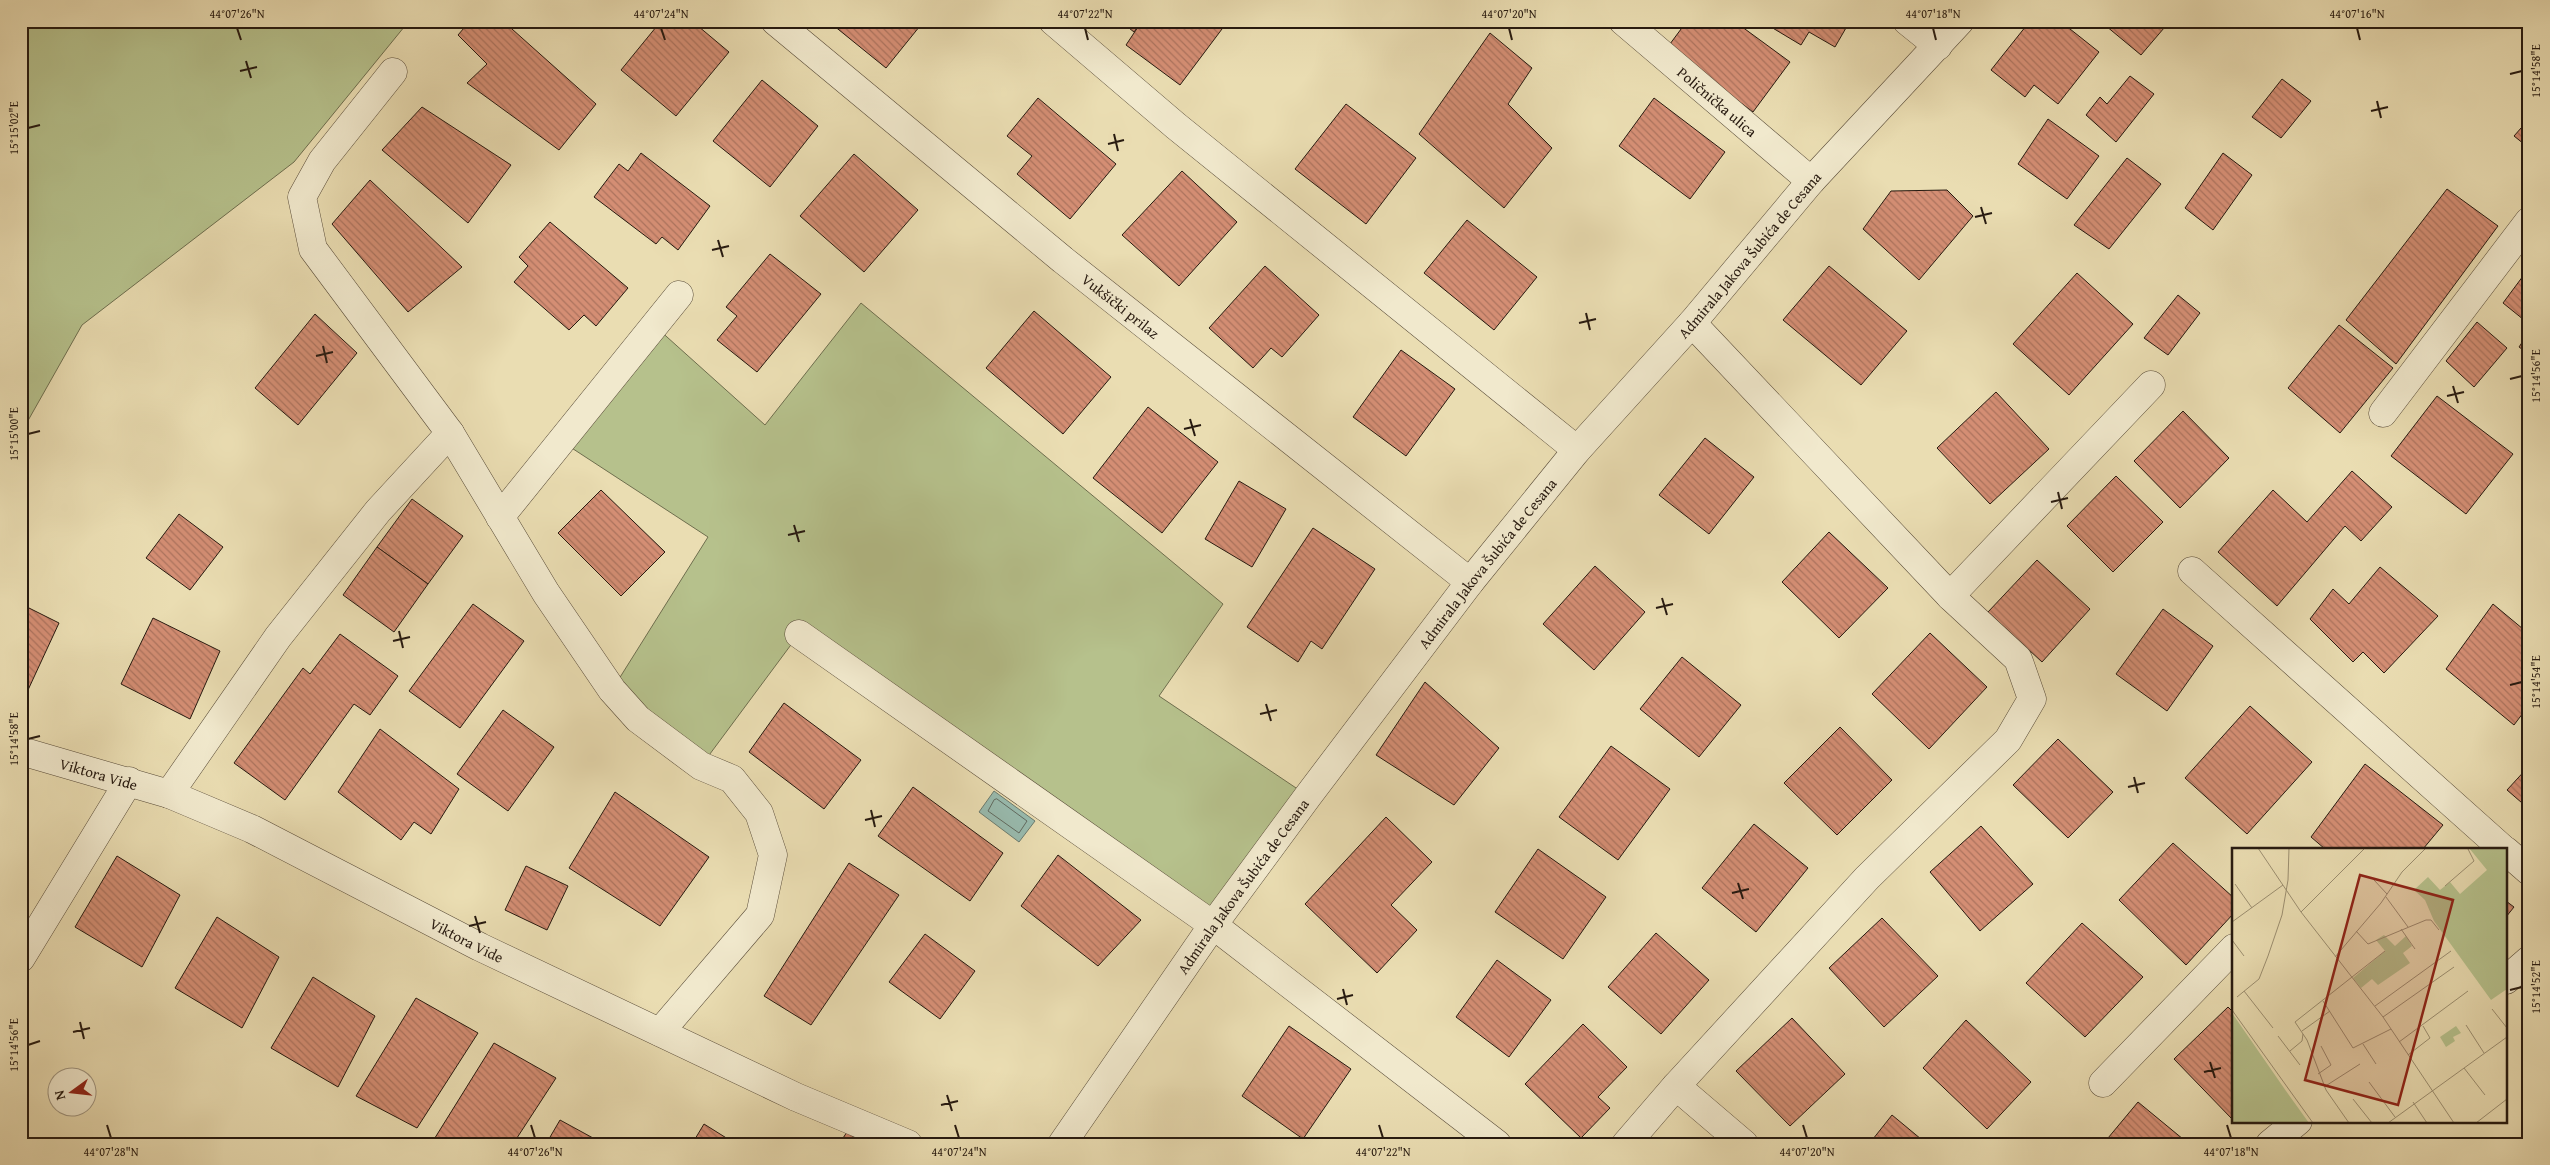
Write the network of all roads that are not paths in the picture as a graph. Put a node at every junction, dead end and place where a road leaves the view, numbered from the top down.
1 (776, 21) edge
2 (1053, 21) edge
3 (1623, 21) edge
4 (1907, 21) edge
5 (1960, 21) edge
6 (1938, 46) junction
7 (394, 72) dead end
8 (1811, 181) junction
9 (2529, 221) edge
10 (679, 295) dead end
11 (1692, 323) junction
12 (2151, 385) dead end
13 (2383, 414) dead end
14 (450, 433) junction
15 (1578, 450) junction
16 (500, 517) junction
17 (2192, 571) dead end
18 (1470, 582) junction
19 (1950, 596) junction
20 (799, 634) dead end
21 (21, 751) edge
22 (129, 782) junction
23 (169, 794) junction
24 (2502, 848) edge
25 (2508, 853) edge
26 (2529, 872) edge
27 (1214, 925) junction
28 (2232, 950) edge
29 (21, 958) edge
30 (2529, 960) edge
31 (2508, 978) edge
32 (660, 1032) junction
33 (2103, 1083) dead end
34 (1676, 1086) junction
35 (2297, 1122) edge
36 (908, 1144) edge
37 (1062, 1144) edge
38 (1497, 1144) edge
39 (1626, 1144) edge
40 (1744, 1144) edge
41 (2270, 1144) edge

1 - 18 street, Vukšički prilaz
2 - 15 street
3 - 8 street, Poličnička ulica
4 - 6 street
5 - 6 street, Admirala Jakova Šubića de Cesana
6 - 8 street, Admirala Jakova Šubića de Cesana
7 - 14 street
8 - 11 street, Admirala Jakova Šubića de Cesana
9 - 13 street
10 - 16 street
11 - 15 street, Admirala Jakova Šubića de Cesana
11 - 19 street
12 - 19 street
14 - 16 street
14 - 23 street
15 - 18 street, Admirala Jakova Šubića de Cesana
16 - 32 street
17 - 24 street
18 - 27 street, Admirala Jakova Šubića de Cesana
19 - 34 street
20 - 27 street
21 - 22 street, Viktora Vide
22 - 23 street, Viktora Vide
22 - 29 street
23 - 32 street, Viktora Vide
25 - 26 street
27 - 37 street, Admirala Jakova Šubića de Cesana
27 - 38 street
28 - 33 street
30 - 31 street
32 - 36 street, Viktora Vide
34 - 39 street
34 - 40 street
35 - 41 street

